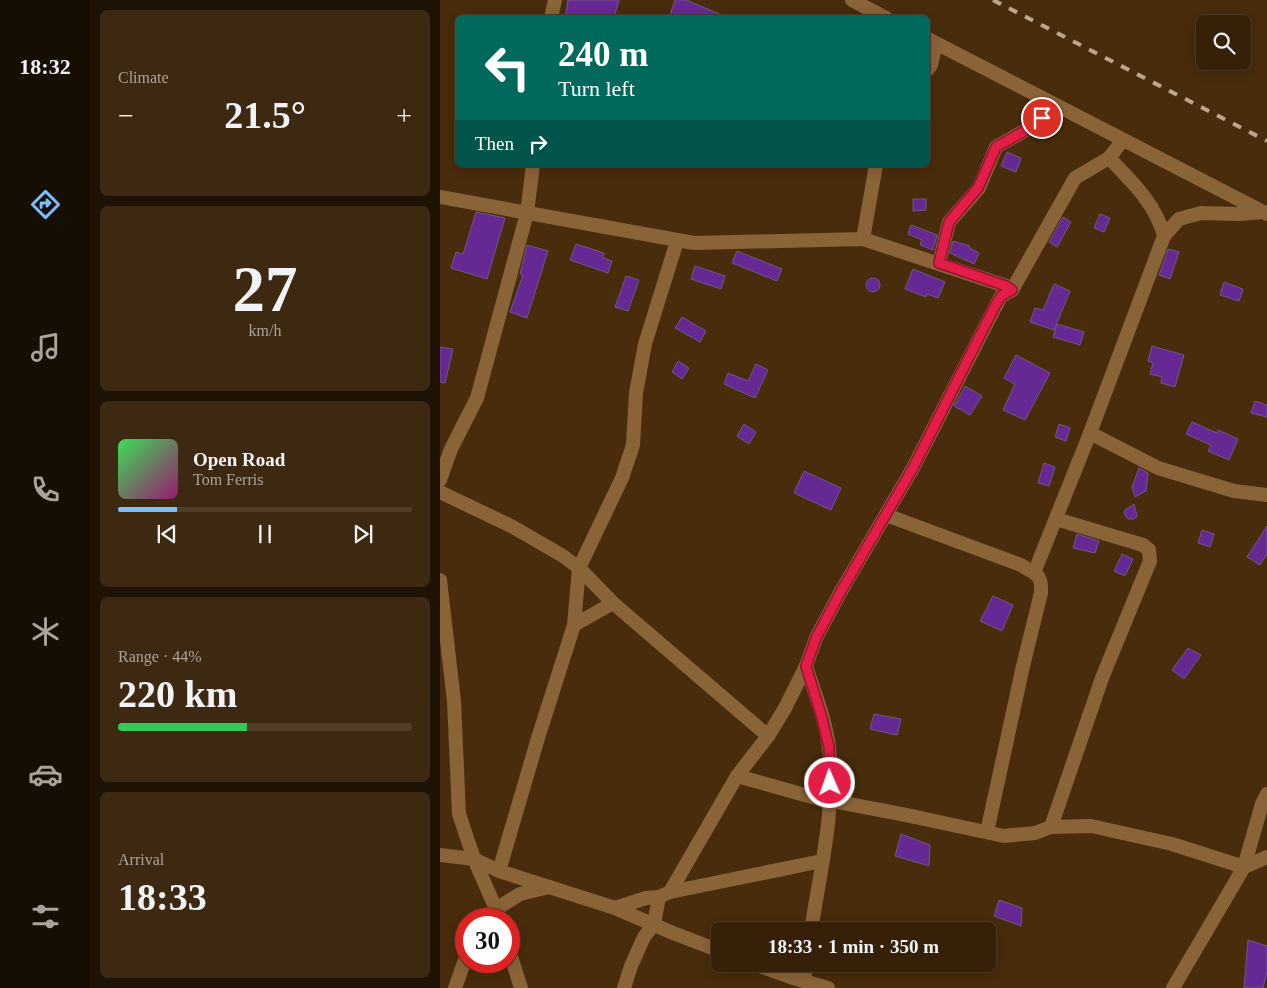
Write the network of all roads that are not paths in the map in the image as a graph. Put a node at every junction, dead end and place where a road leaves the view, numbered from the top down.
1 (555, 0) edge
2 (852, 0) edge
3 (552, 15) edge
4 (880, 15) edge
5 (932, 41) edge
6 (930, 66) edge
7 (1057, 106) junction
8 (1123, 140) junction
9 (1109, 158) junction
10 (534, 167) edge
11 (876, 167) edge
12 (440, 197) edge
13 (527, 213) junction
14 (1265, 213) edge
15 (1164, 236) junction
16 (863, 239) junction
17 (677, 240) junction
18 (939, 263) junction
19 (1012, 290) junction
20 (1090, 433) junction
21 (440, 480) edge
22 (440, 492) edge
23 (1267, 496) edge
24 (886, 515) junction
25 (1056, 519) junction
26 (580, 568) junction
27 (1034, 574) junction
28 (440, 580) edge
29 (613, 603) junction
30 (574, 624) junction
31 (806, 666) junction
32 (768, 736) junction
33 (737, 776) junction
34 (1266, 799) edge
35 (831, 801) junction
36 (1051, 827) junction
37 (987, 832) junction
38 (440, 855) edge
39 (1267, 856) edge
40 (474, 860) junction
41 (822, 861) junction
42 (1244, 867) junction
43 (499, 871) junction
44 (550, 887) junction
45 (665, 895) junction
46 (491, 908) edge
47 (503, 908) edge
48 (615, 908) junction
49 (812, 922) edge
50 (654, 924) junction
51 (711, 948) edge
52 (778, 972) edge
53 (805, 972) edge
54 (460, 973) edge
55 (516, 973) edge
56 (804, 981) junction
57 (455, 988) edge
58 (521, 988) edge
59 (624, 988) edge
60 (828, 988) edge
61 (1173, 988) edge

1 - 3 street
2 - 4 street
5 - 6 street
5 - 7 street
7 - 8 street
7 - 18 street
8 - 9 street
8 - 14 street
9 - 15 street
9 - 19 street
10 - 13 street
11 - 16 street
12 - 13 street
13 - 17 street
13 - 21 street
14 - 15 street
15 - 20 street
16 - 17 street
16 - 18 street
17 - 26 street
18 - 19 street
19 - 24 street
20 - 23 street
20 - 25 street
22 - 26 street
24 - 27 street
24 - 31 street
25 - 27 street
25 - 36 street
26 - 29 street
26 - 30 street
27 - 37 street
28 - 40 street
29 - 30 street
29 - 32 street
30 - 43 street
31 - 32 street
31 - 35 street
32 - 33 street
33 - 35 street
33 - 45 street
34 - 42 street
35 - 37 street
35 - 41 street
36 - 37 street
36 - 42 street
38 - 40 street
39 - 42 street
40 - 43 street
40 - 46 street
41 - 45 street
41 - 49 street
42 - 61 street
43 - 44 street
44 - 47 street
44 - 48 street
45 - 48 street
45 - 50 street
48 - 50 street
50 - 51 street
50 - 59 street
52 - 56 street
53 - 56 street
54 - 57 street
55 - 58 street
56 - 60 street

